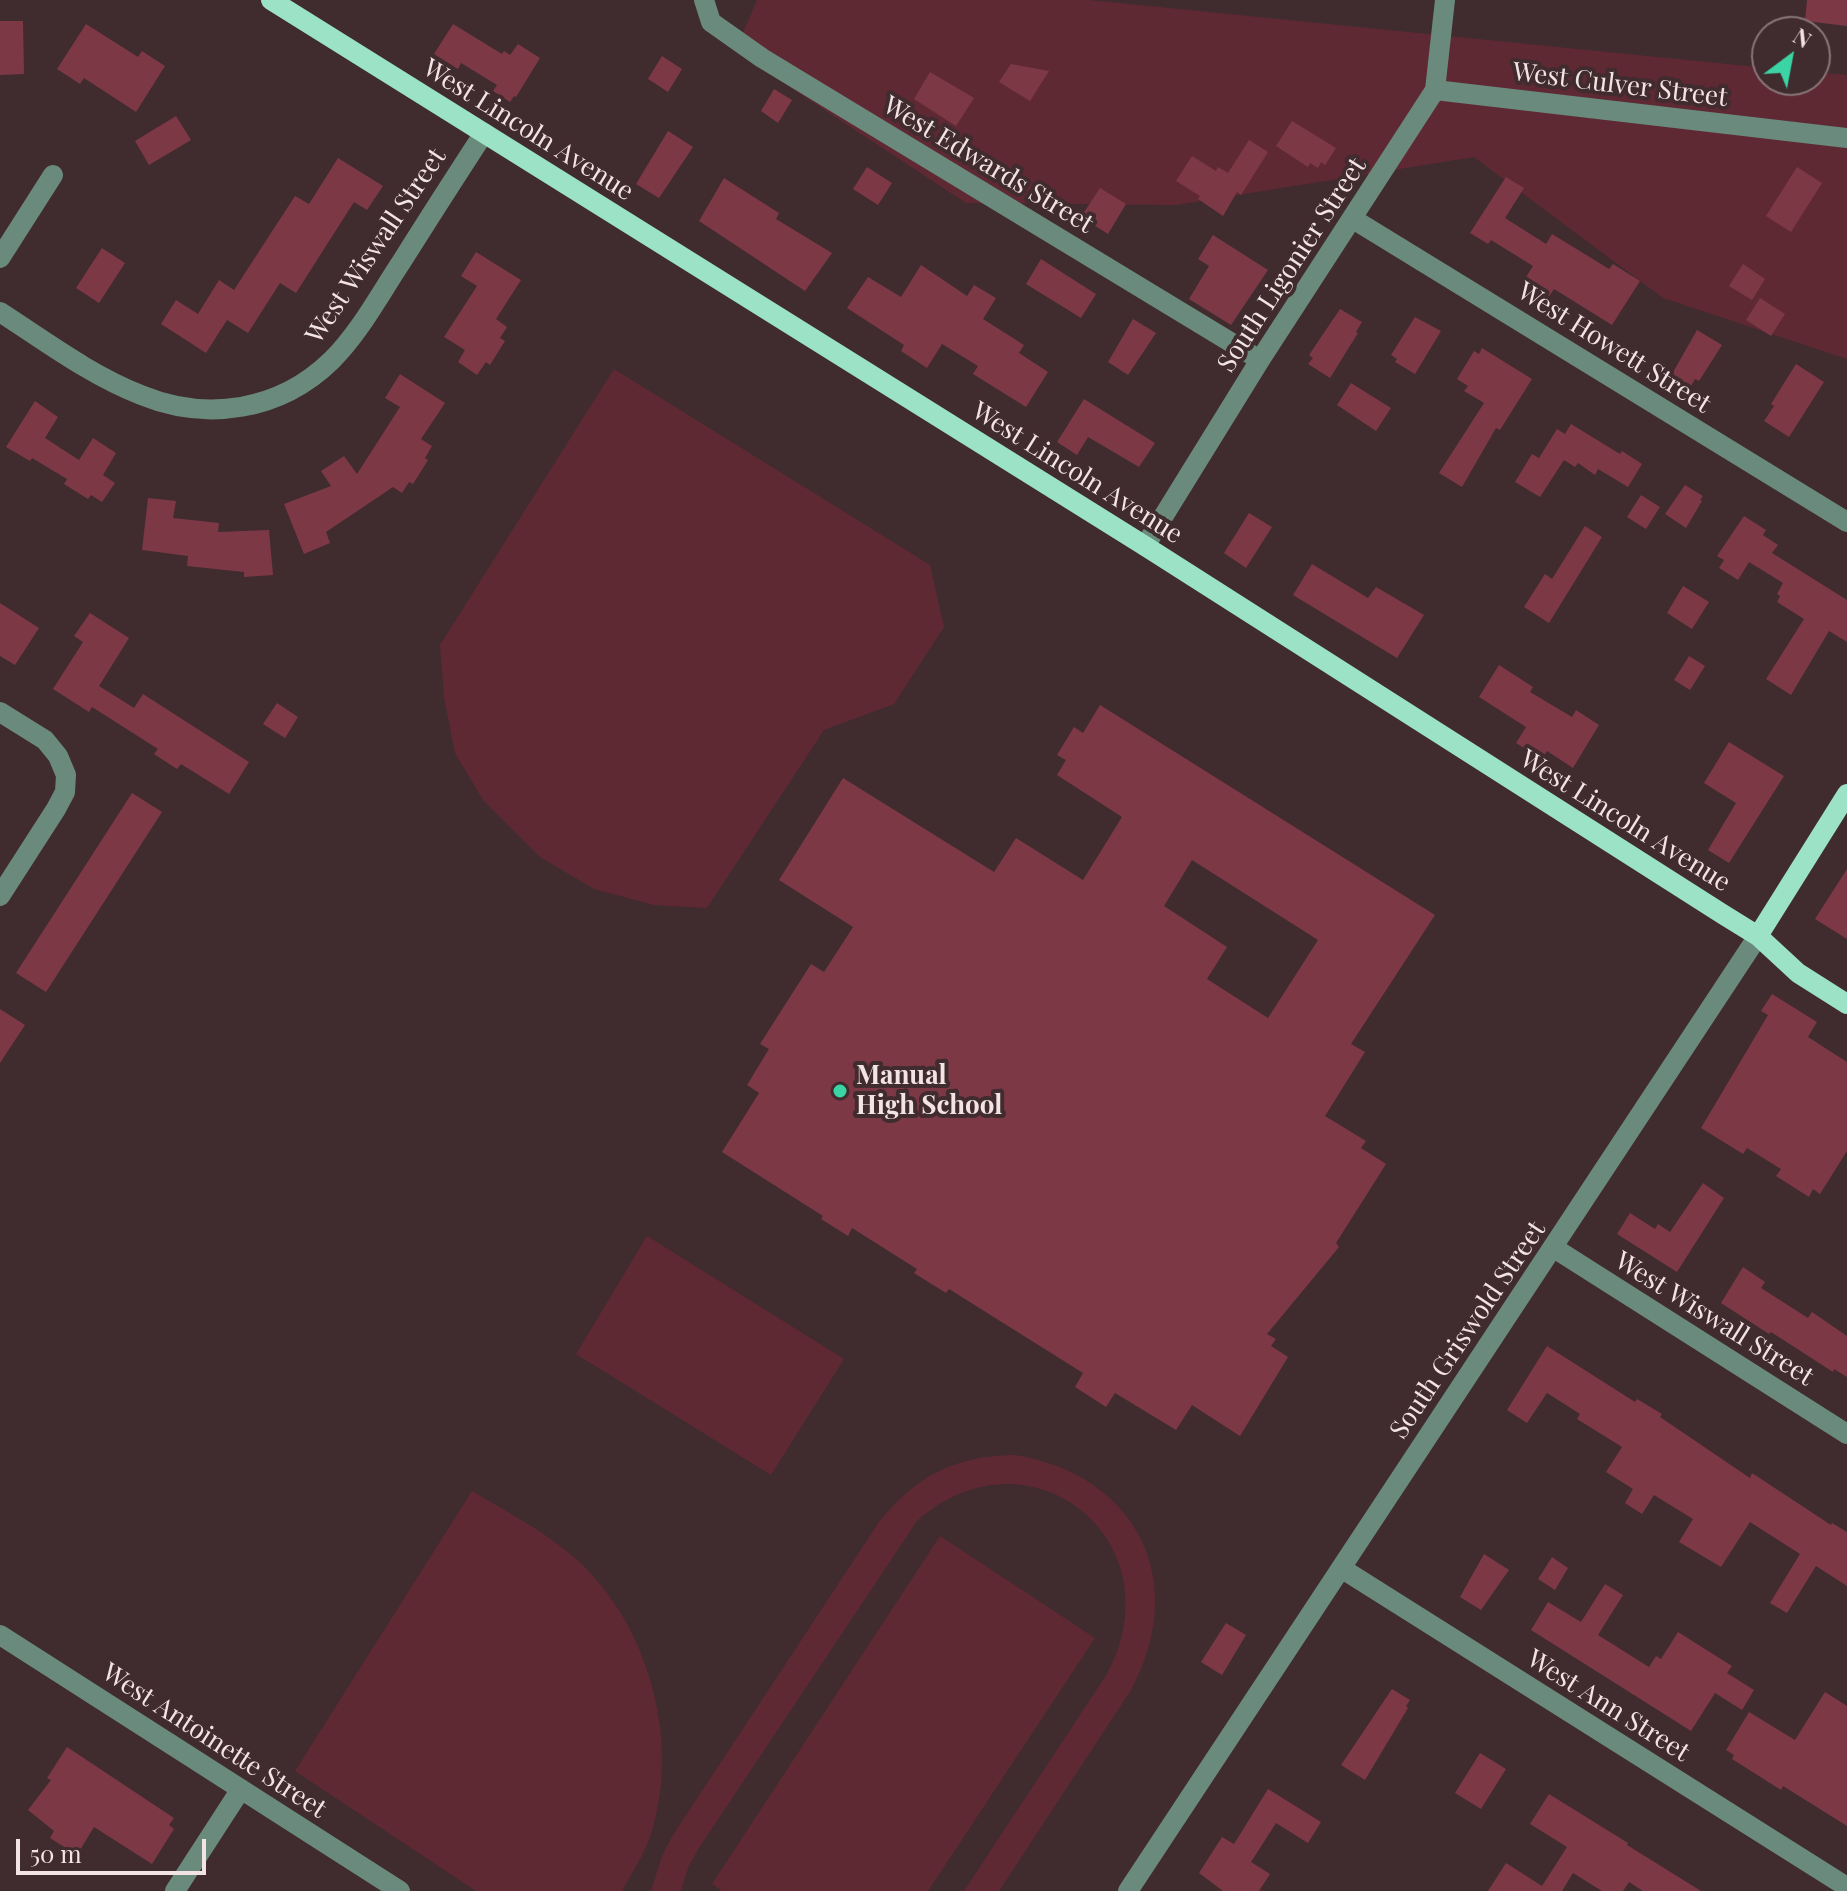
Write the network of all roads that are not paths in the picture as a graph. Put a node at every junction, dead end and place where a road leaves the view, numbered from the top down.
1 (271, 0) edge
2 (704, 0) edge
3 (1445, 0) edge
4 (1435, 90) junction
5 (484, 133) junction
6 (1847, 138) edge
7 (53, 175) dead end
8 (1353, 219) junction
9 (0, 258) edge
10 (0, 312) edge
11 (1260, 360) junction
12 (1847, 522) edge
13 (1145, 546) junction
14 (0, 712) edge
15 (1847, 794) edge
16 (0, 896) edge
17 (1758, 936) junction
18 (1847, 1004) edge
19 (1554, 1248) junction
20 (1847, 1434) edge
21 (1341, 1568) junction
22 (0, 1635) edge
23 (241, 1789) junction
24 (1847, 1887) edge
25 (1131, 1890) edge
26 (175, 1891) edge
27 (400, 1891) edge

1 - 5 main road, West Lincoln Avenue
2 - 11 street, West Edwards Street
3 - 4 street, South Ligonier Street
4 - 6 street, West Culver Street
4 - 8 street, South Ligonier Street
5 - 10 street, West Wiswall Street
5 - 13 main road, West Lincoln Avenue
7 - 9 street
8 - 11 street, South Ligonier Street
8 - 12 street, West Howett Street
11 - 13 street, South Ligonier Street
13 - 17 main road, West Lincoln Avenue
14 - 16 street
15 - 17 main road, South Griswold Street
17 - 18 main road, West Lincoln Avenue
17 - 19 street, South Griswold Street
19 - 20 street, West Wiswall Street
19 - 21 street, South Griswold Street
21 - 24 street, West Ann Street
21 - 25 street, South Griswold Street
22 - 23 street, West Antoinette Street
23 - 26 street
23 - 27 street, West Antoinette Street

